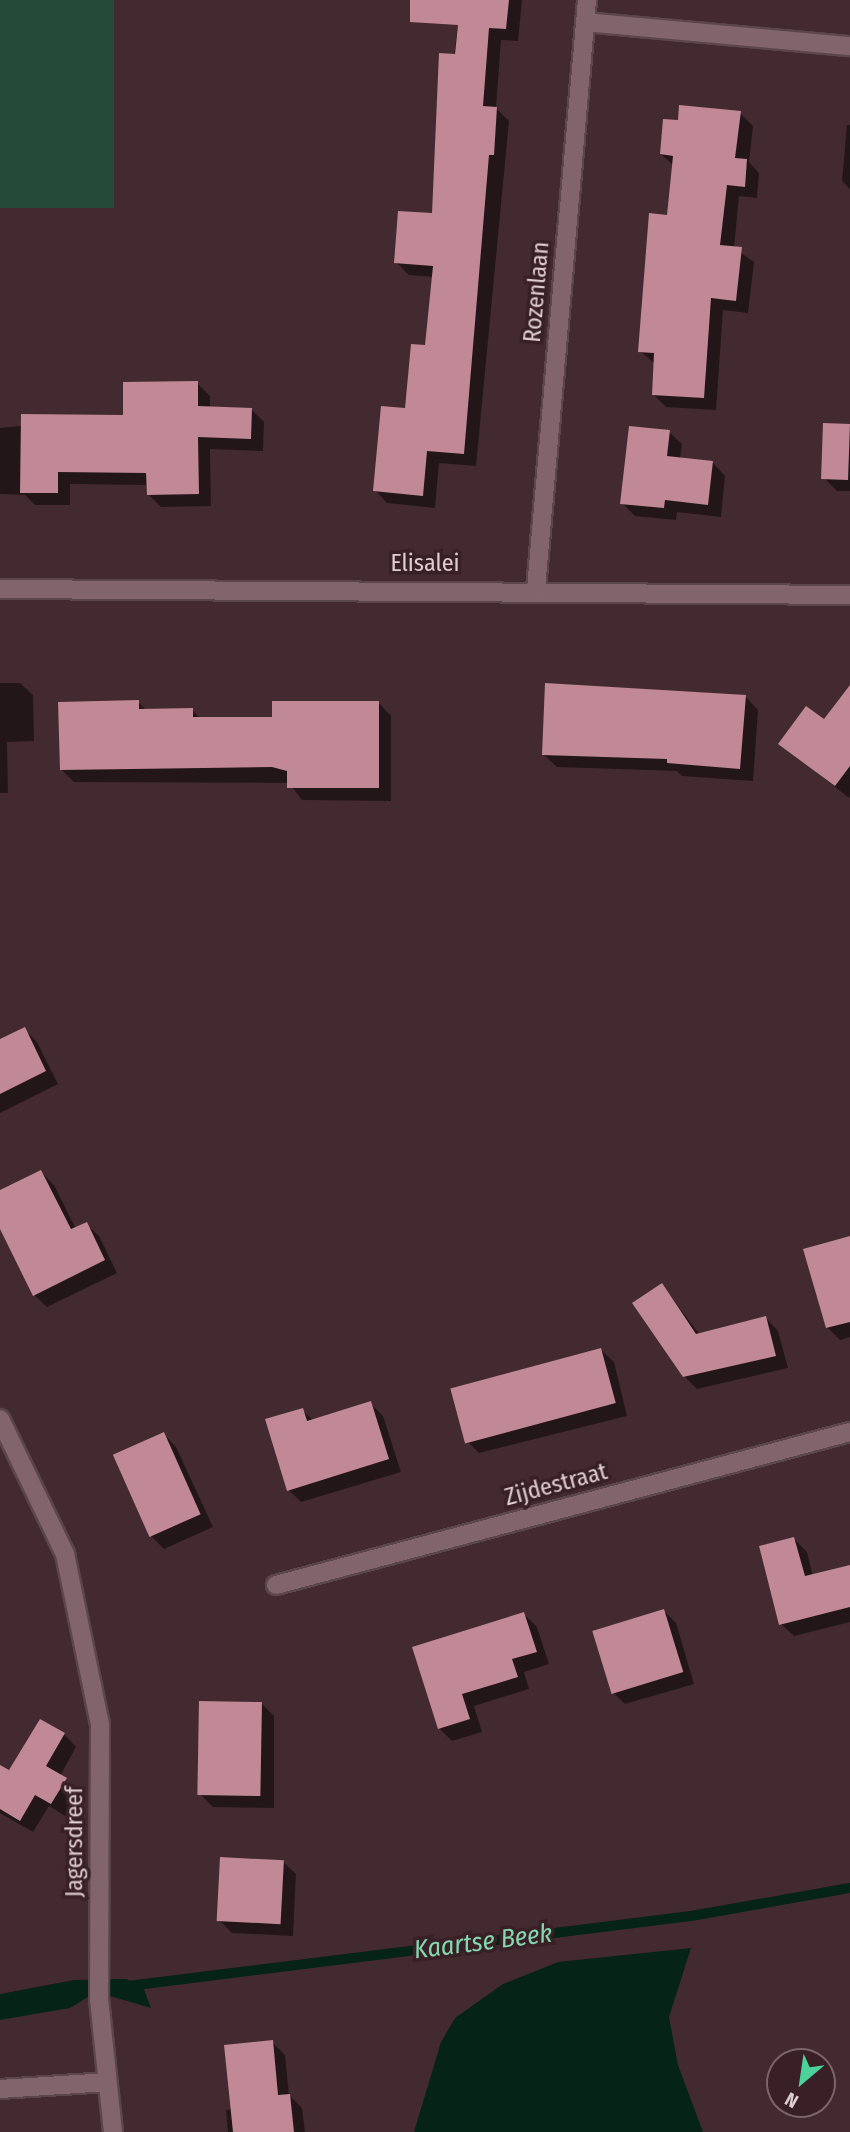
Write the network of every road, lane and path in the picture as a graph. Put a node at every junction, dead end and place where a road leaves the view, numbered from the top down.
1 (587, 0) edge
2 (585, 22) junction
3 (850, 46) edge
4 (0, 589) edge
5 (536, 589) junction
6 (850, 595) edge
7 (0, 1419) edge
8 (850, 1432) edge
9 (276, 1585) dead end
10 (107, 2082) junction
11 (0, 2089) edge
12 (113, 2132) edge

1 - 2 street, Rozenlaan
2 - 3 street
2 - 5 street, Rozenlaan
4 - 5 street, Elisalei
5 - 6 street, Elisalei
7 - 10 street, Jagersdreef
8 - 9 street, Zijdestraat
10 - 11 street
10 - 12 street, Jagersdreef

